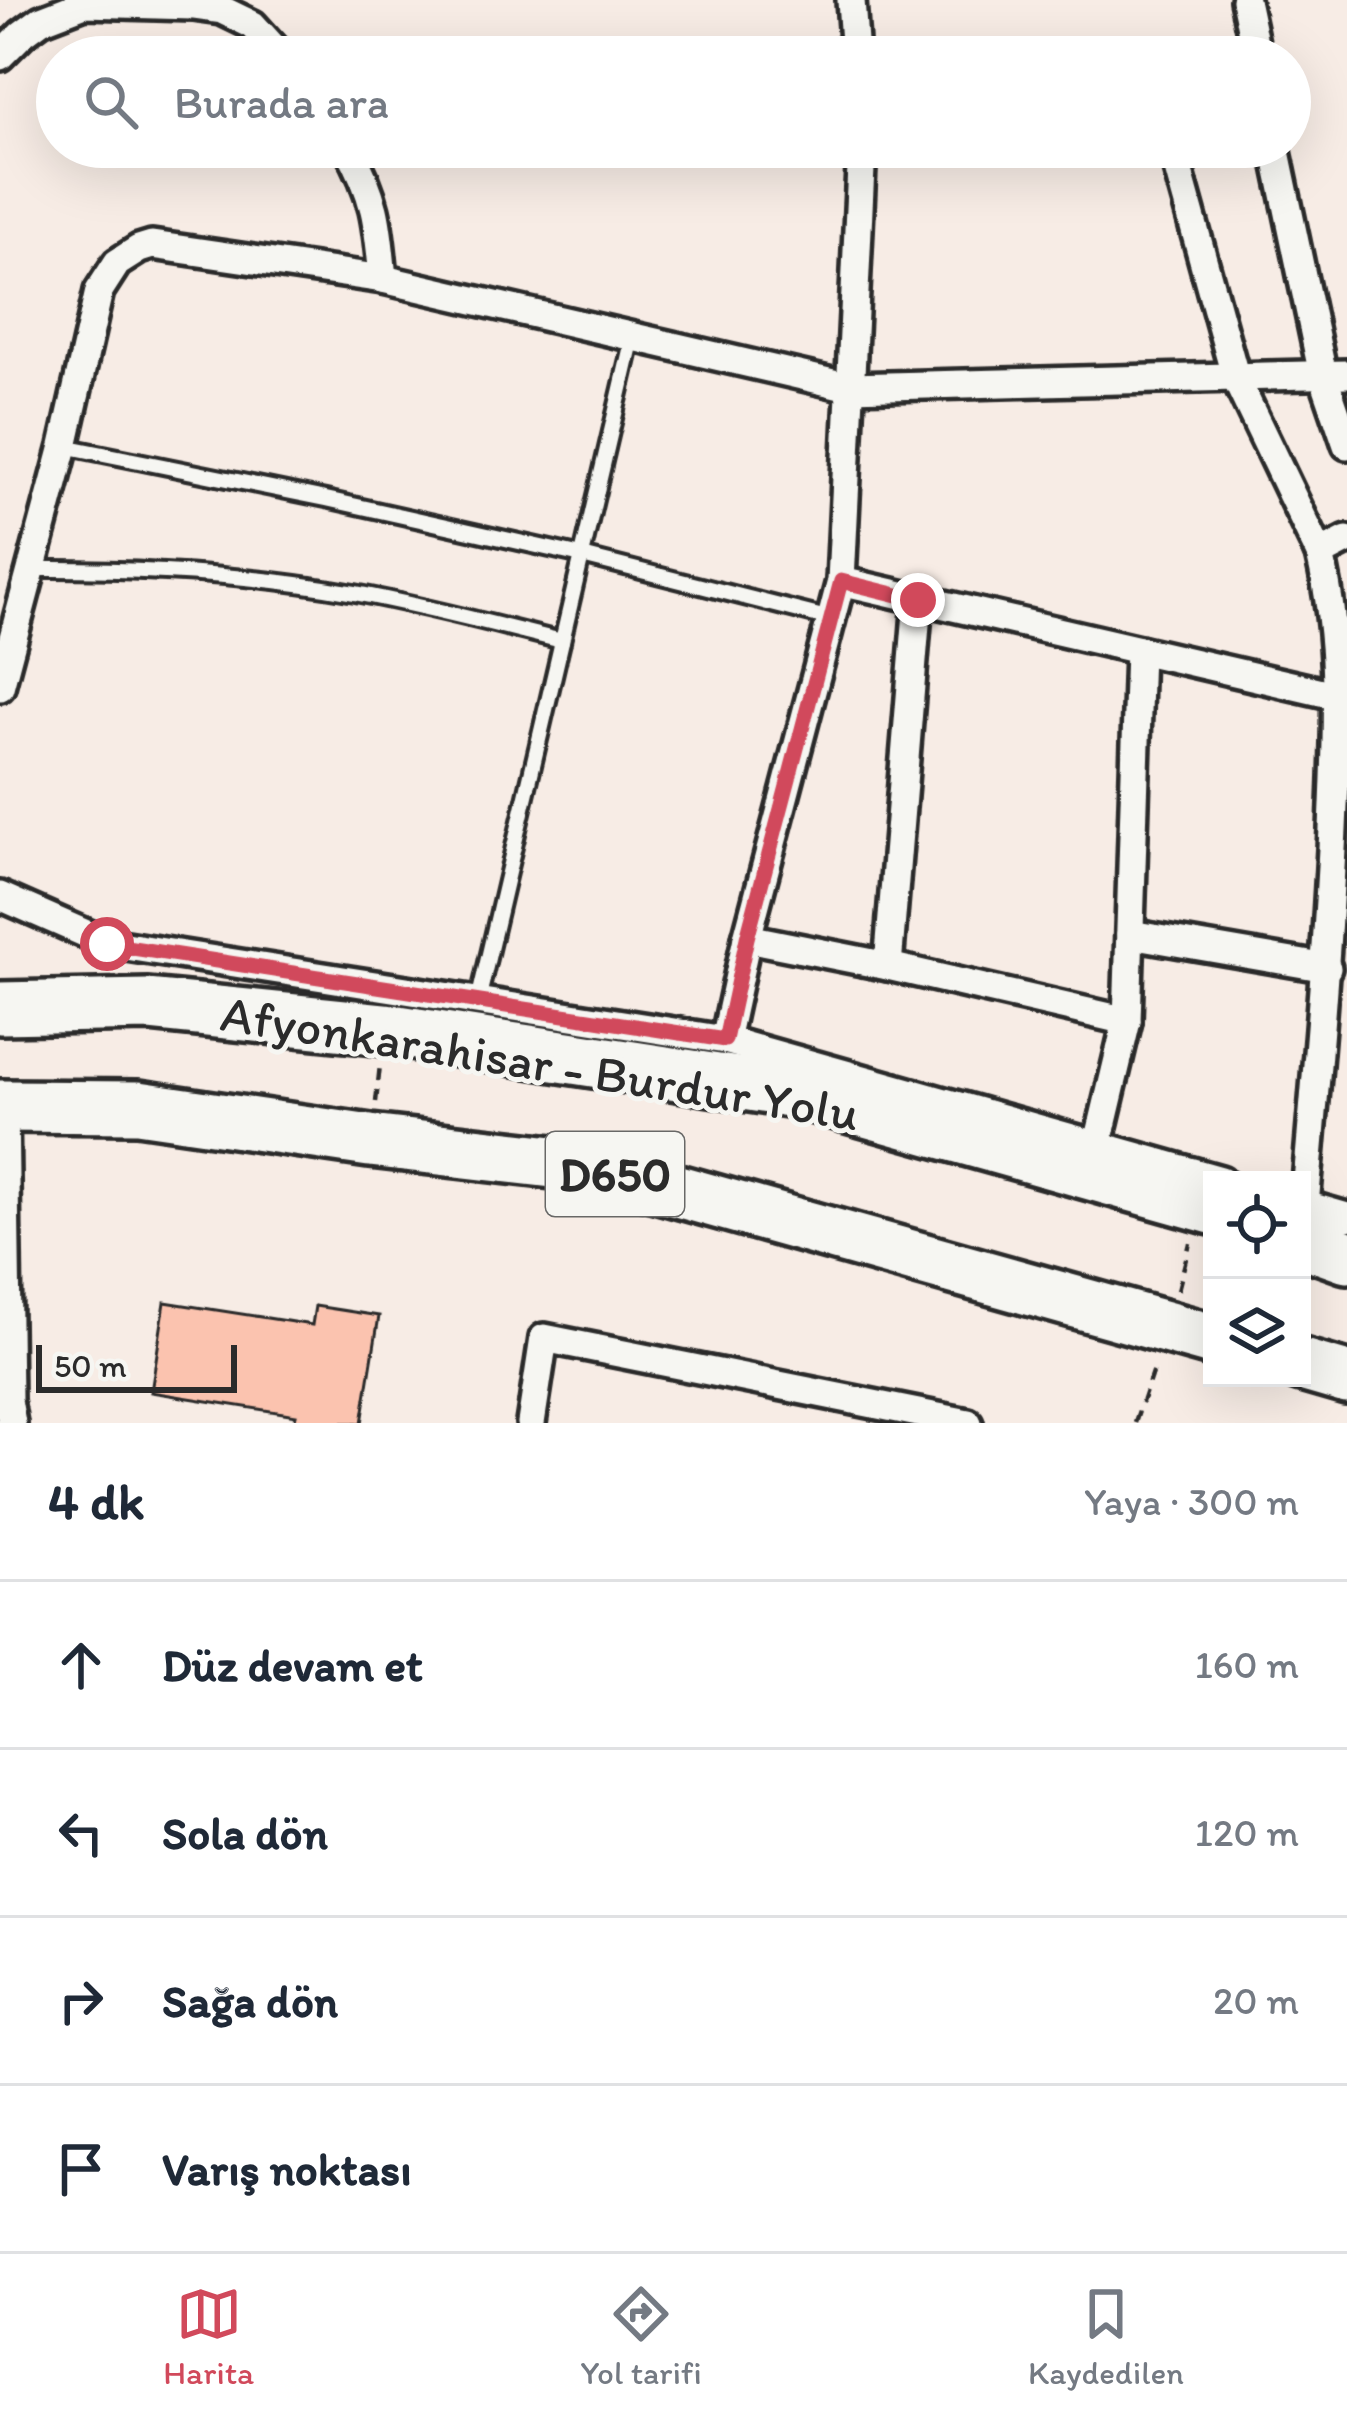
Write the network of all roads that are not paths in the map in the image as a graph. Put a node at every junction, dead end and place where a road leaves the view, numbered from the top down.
1 (851, 0) edge
2 (1245, 0) edge
3 (262, 36) edge
4 (854, 36) edge
5 (1252, 36) edge
6 (0, 56) edge
7 (357, 168) edge
8 (861, 168) edge
9 (1178, 168) edge
10 (1281, 168) edge
11 (383, 279) junction
12 (634, 337) junction
13 (1335, 375) edge
14 (1236, 379) junction
15 (850, 387) junction
16 (1347, 445) edge
17 (64, 446) junction
18 (1347, 540) edge
19 (1320, 554) junction
20 (582, 556) junction
21 (32, 569) junction
22 (841, 581) junction
23 (918, 600) junction
24 (831, 619) junction
25 (562, 641) junction
26 (1139, 650) junction
27 (0, 687) edge
28 (1343, 697) edge
29 (0, 896) edge
30 (1130, 934) junction
31 (747, 938) junction
32 (889, 966) junction
33 (1327, 968) junction
34 (478, 1001) junction
35 (0, 1008) edge
36 (1127, 1022) junction
37 (725, 1040) junction
38 (2, 1106) edge
39 (1098, 1144) junction
40 (1307, 1171) edge
41 (1203, 1175) edge
42 (1203, 1205) edge
43 (1311, 1216) edge
44 (1347, 1217) edge
45 (1311, 1223) edge
46 (1347, 1257) edge
47 (3, 1264) edge
48 (1203, 1337) edge
49 (1311, 1368) edge
50 (1347, 1378) edge
51 (7, 1408) edge
52 (531, 1423) edge
53 (968, 1423) edge

1 - 4 street
2 - 5 street
3 - 6 street
7 - 11 street
8 - 15 street
9 - 14 street
10 - 13 street
11 - 12 street
11 - 17 street
12 - 15 street
12 - 20 lane
13 - 14 street
13 - 16 street
14 - 15 street
14 - 19 street
15 - 22 street
17 - 20 lane
17 - 21 street
18 - 19 street
19 - 28 street
20 - 24 lane
20 - 25 lane
21 - 25 lane
21 - 27 street
22 - 23 street
22 - 24 street
23 - 26 street
23 - 32 street
24 - 31 street
25 - 34 lane
26 - 28 street
26 - 30 street
28 - 33 street
29 - 34 street
30 - 33 street
30 - 36 street
31 - 32 street
31 - 37 street
32 - 36 street
33 - 40 street
34 - 37 street
35 - 42 highway, Afyonkarahisar - Burdur Yolu / D650
36 - 39 street
37 - 39 street
38 - 47 street
38 - 48 highway, Afyonkarahisar - Burdur Yolu / D650
39 - 41 street
43 - 44 street
45 - 46 highway
47 - 51 street
49 - 50 highway
52 - 53 street

